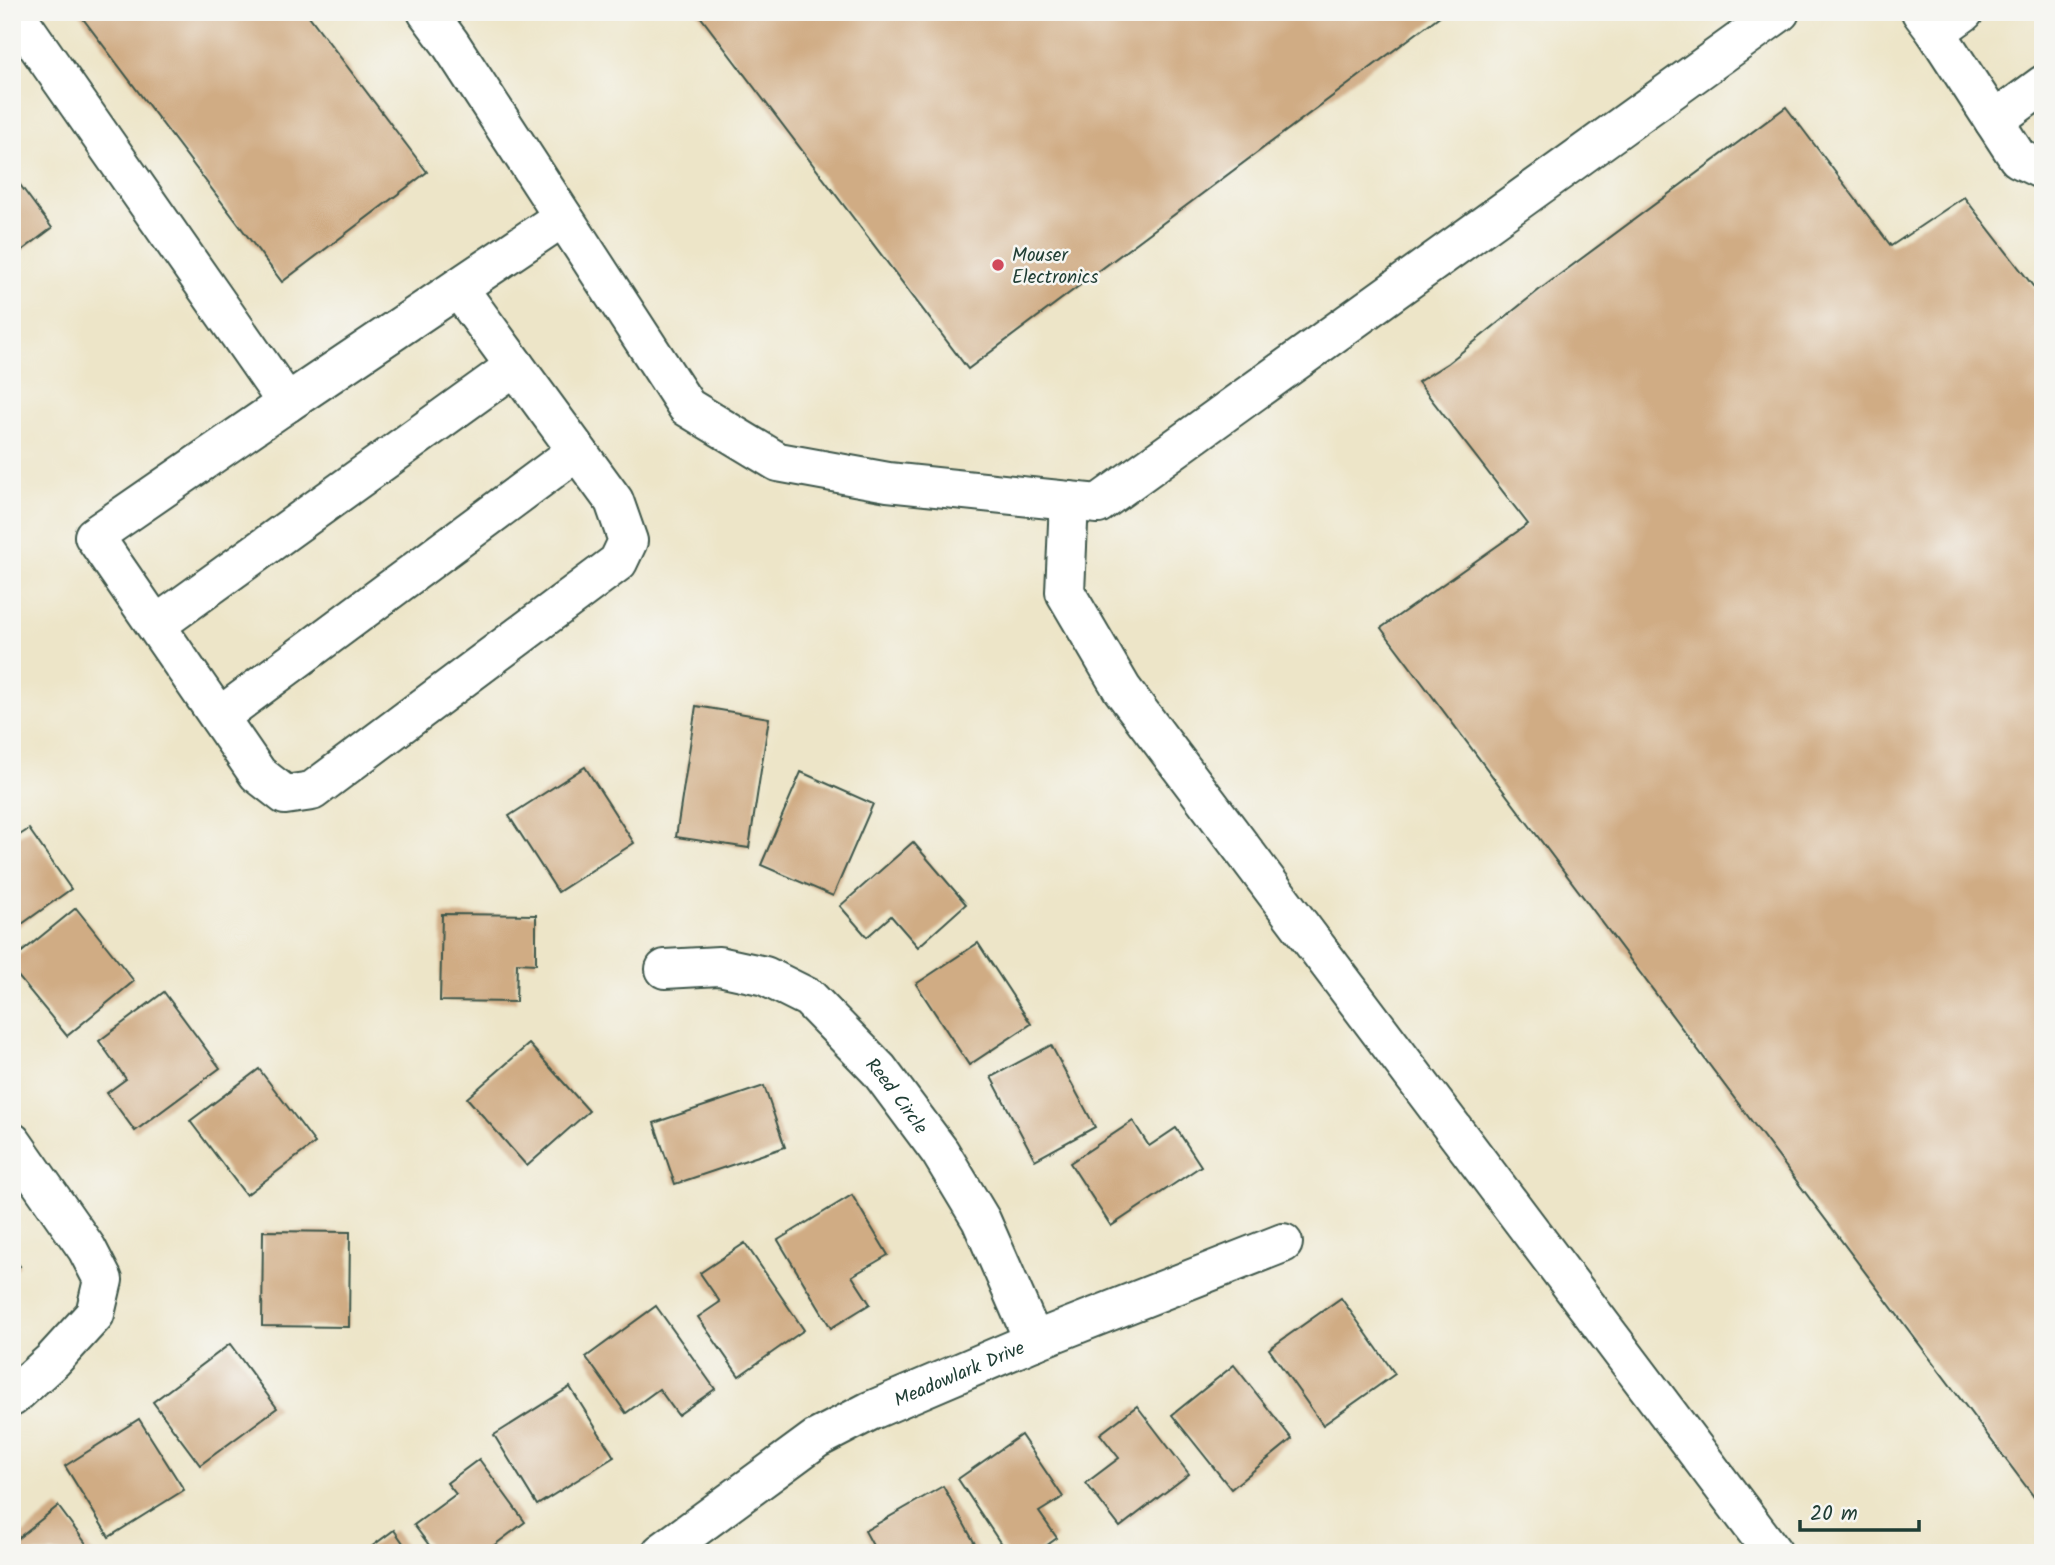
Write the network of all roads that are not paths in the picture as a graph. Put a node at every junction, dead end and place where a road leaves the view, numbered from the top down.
1 (14, 12) edge
2 (427, 12) edge
3 (1780, 12) edge
4 (1940, 19) edge
5 (2043, 85) edge
6 (1994, 121) junction
7 (2043, 170) edge
8 (564, 217) junction
9 (458, 288) junction
10 (515, 366) junction
11 (287, 403) junction
12 (578, 451) junction
13 (1069, 501) junction
14 (156, 625) junction
15 (219, 717) junction
16 (665, 969) dead end
17 (12, 1142) edge
18 (1283, 1243) dead end
19 (1034, 1341) junction
20 (12, 1397) edge
21 (661, 1553) edge
22 (1773, 1553) edge

1 - 11 street
2 - 8 street
3 - 13 street
4 - 6 street
5 - 6 street
6 - 7 street
8 - 9 street
8 - 13 street
9 - 10 street
9 - 11 street
10 - 12 street
10 - 14 street
11 - 14 street
12 - 15 street
12 - 15 street
13 - 22 street
14 - 15 street
16 - 19 street, Reed Circle
17 - 20 street
18 - 19 street, Meadowlark Drive
19 - 21 street, Meadowlark Drive

